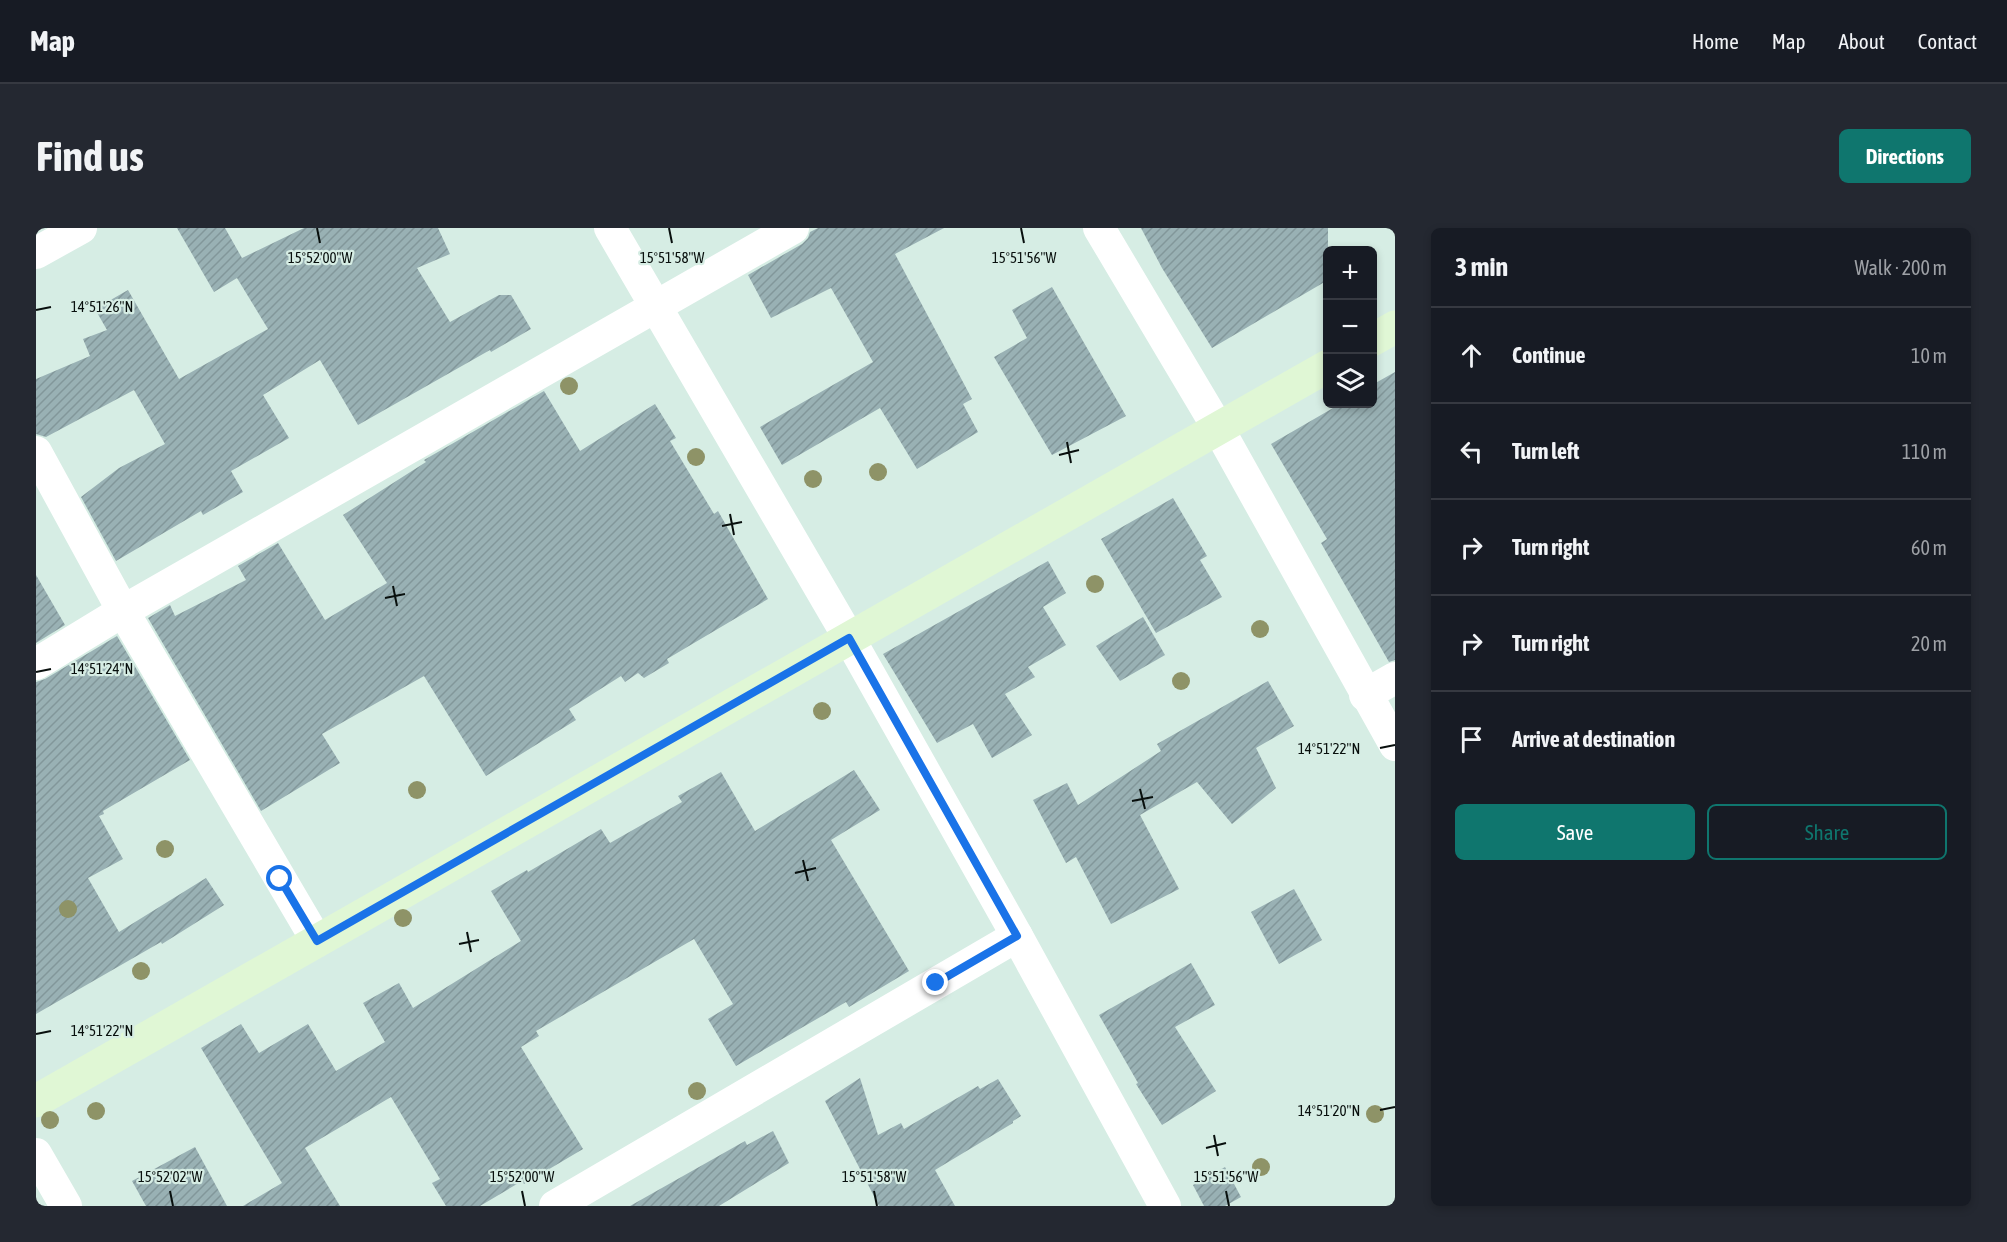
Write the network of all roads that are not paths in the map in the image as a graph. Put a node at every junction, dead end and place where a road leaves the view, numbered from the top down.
1 (81, 228) edge
2 (610, 228) edge
3 (793, 228) edge
4 (1099, 228) edge
5 (36, 253) edge
6 (655, 306) junction
7 (1395, 327) edge
8 (1377, 337) edge
9 (1323, 369) edge
10 (1218, 428) junction
11 (36, 452) edge
12 (123, 611) junction
13 (849, 638) junction
14 (36, 663) edge
15 (1395, 678) edge
16 (1365, 695) junction
17 (1395, 745) edge
18 (1017, 936) junction
19 (317, 941) junction
20 (36, 1101) edge
21 (36, 1154) edge
22 (66, 1206) edge
23 (555, 1206) edge
24 (1165, 1206) edge

1 - 5 street
2 - 6 street
3 - 6 street
4 - 10 street
6 - 12 street
6 - 13 street
7 - 8 street
9 - 10 street
10 - 13 street
10 - 16 street
11 - 12 street
12 - 14 street
12 - 19 street
13 - 18 street
13 - 19 street
15 - 16 street
16 - 17 street
18 - 23 street
18 - 24 street
19 - 20 street
21 - 22 street

